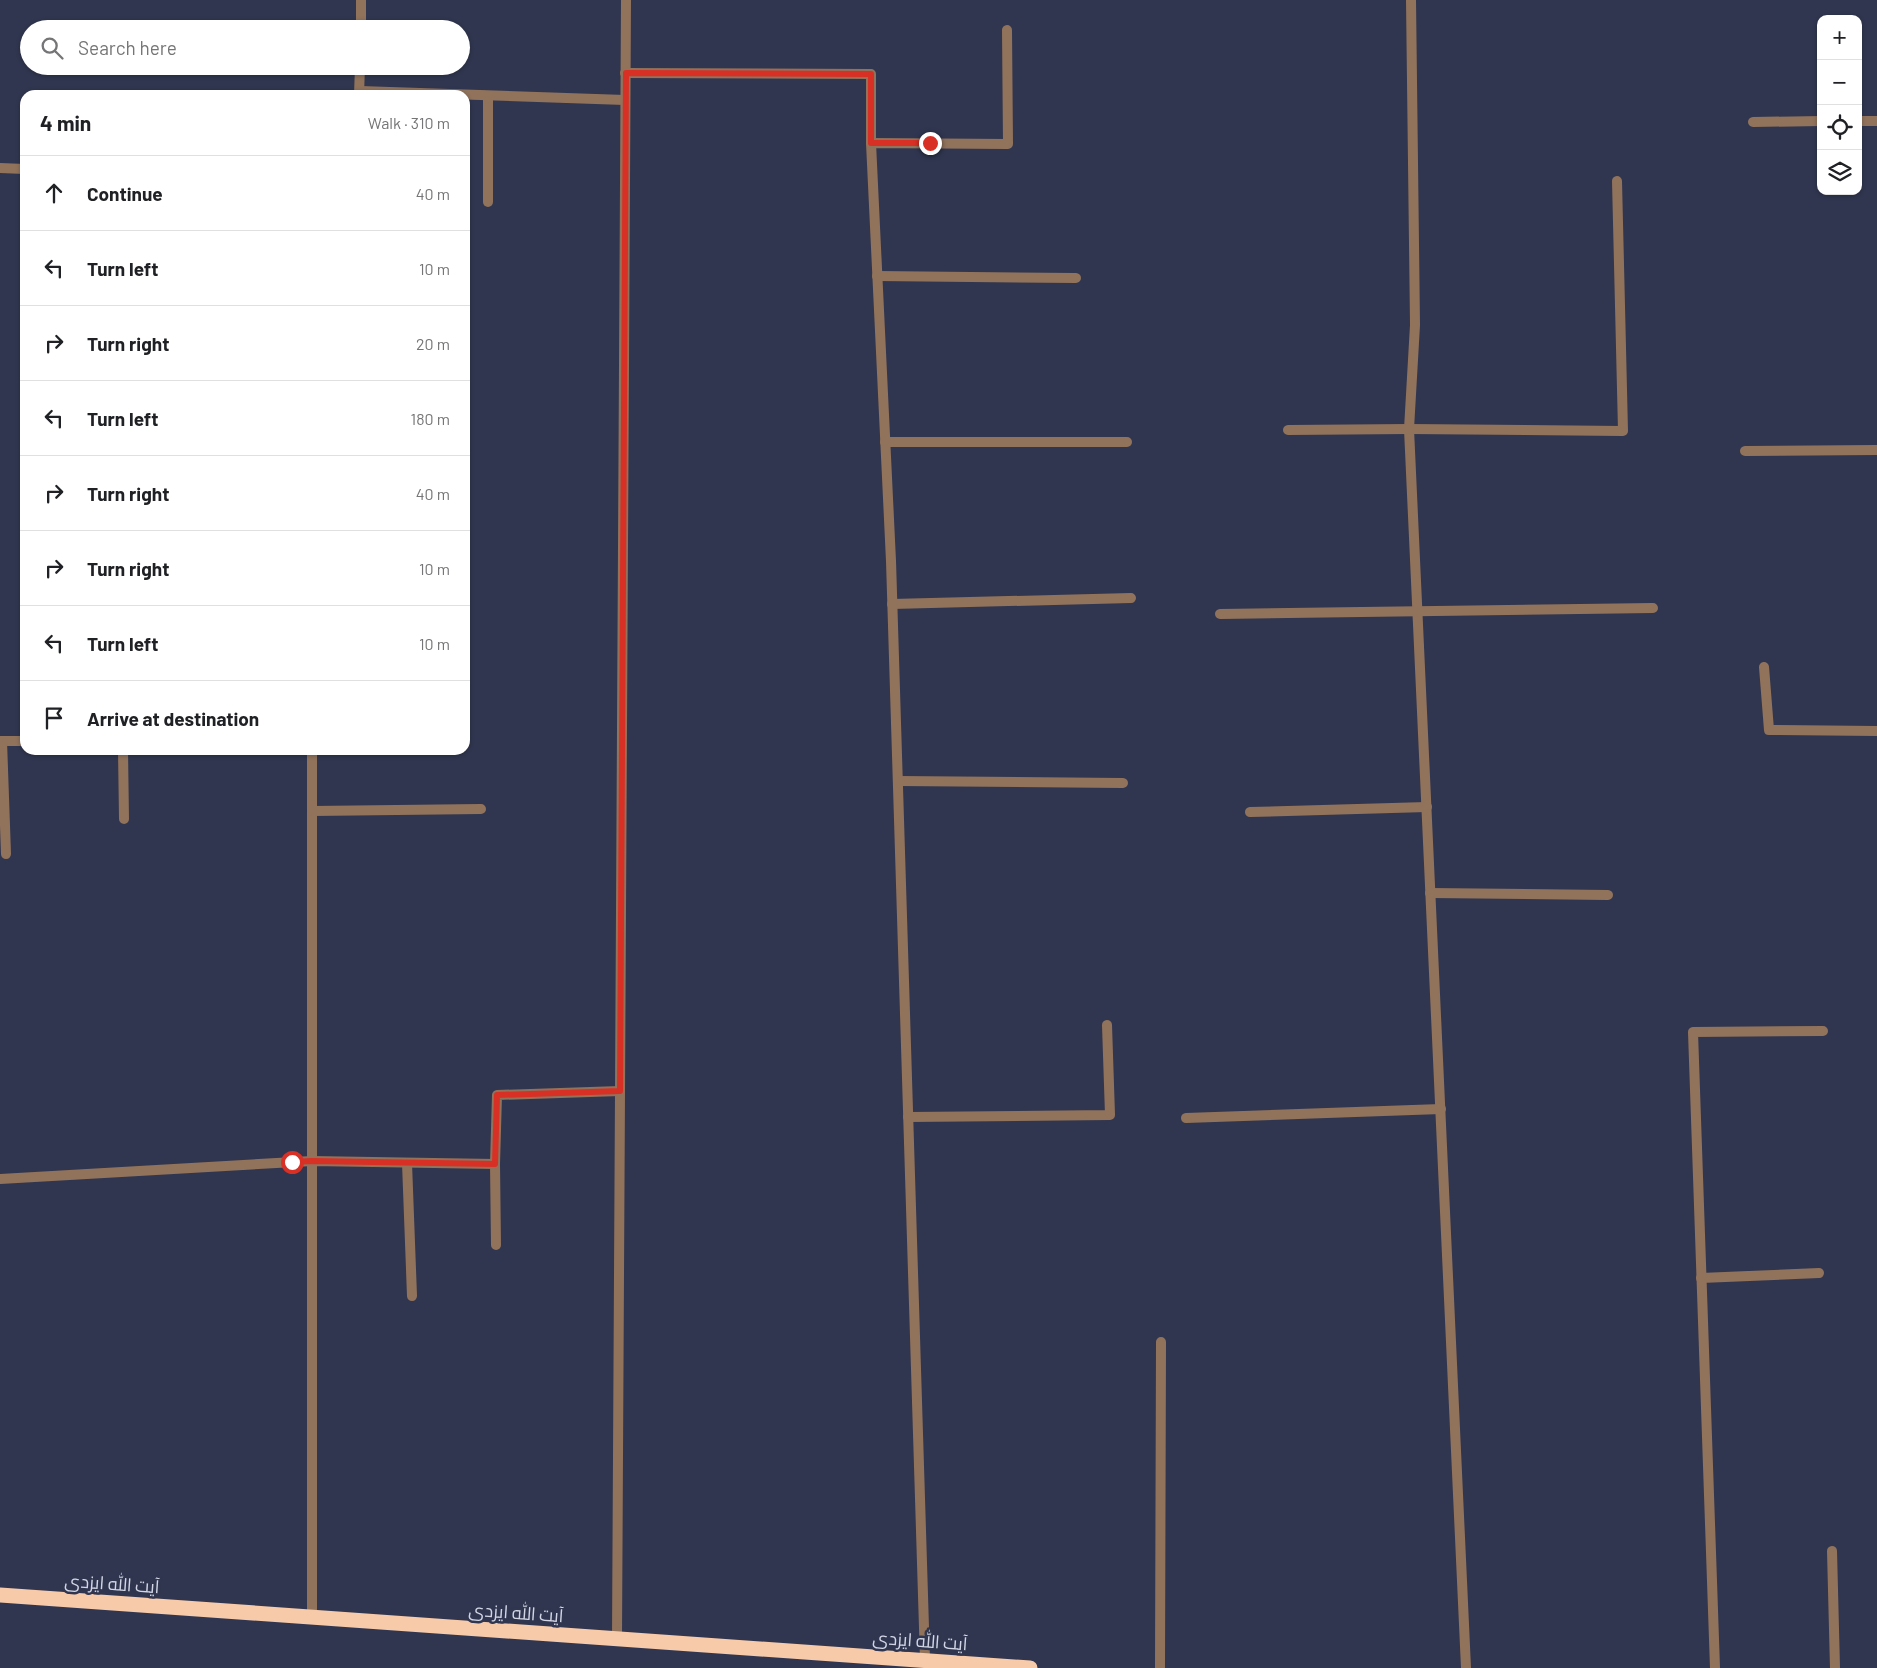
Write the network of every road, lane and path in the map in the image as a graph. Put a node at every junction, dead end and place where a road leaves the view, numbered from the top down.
1 (361, 0) edge
2 (626, 0) edge
3 (1411, 0) edge
4 (361, 20) edge
5 (1007, 30) dead end
6 (626, 73) junction
7 (360, 75) edge
8 (359, 90) edge
9 (470, 96) edge
10 (488, 96) junction
11 (625, 100) junction
12 (1817, 121) edge
13 (1862, 121) edge
14 (1877, 121) edge
15 (1753, 122) dead end
16 (871, 143) junction
17 (0, 168) edge
18 (20, 169) edge
19 (1617, 181) dead end
20 (488, 202) dead end
21 (878, 276) junction
22 (1076, 278) dead end
23 (1409, 428) junction
24 (1288, 430) dead end
25 (885, 442) junction
26 (1127, 442) dead end
27 (1877, 450) edge
28 (1744, 451) dead end
29 (1131, 598) dead end
30 (892, 604) junction
31 (1653, 608) dead end
32 (1417, 610) junction
33 (1220, 614) dead end
34 (1764, 667) dead end
35 (1877, 732) edge
36 (1, 741) edge
37 (20, 741) edge
38 (123, 755) edge
39 (312, 755) edge
40 (898, 781) junction
41 (1123, 782) dead end
42 (1427, 807) junction
43 (482, 809) dead end
44 (312, 811) junction
45 (1250, 812) dead end
46 (124, 819) dead end
47 (6, 854) dead end
48 (1430, 893) junction
49 (1608, 895) dead end
50 (1107, 1026) dead end
51 (1822, 1032) dead end
52 (620, 1091) junction
53 (1441, 1109) junction
54 (908, 1117) junction
55 (1186, 1118) dead end
56 (312, 1161) junction
57 (407, 1163) junction
58 (495, 1164) junction
59 (0, 1179) edge
60 (496, 1245) dead end
61 (1819, 1273) dead end
62 (1701, 1278) junction
63 (412, 1296) dead end
64 (1161, 1342) dead end
65 (1832, 1551) dead end
66 (0, 1595) edge
67 (312, 1617) junction
68 (617, 1638) junction
69 (925, 1660) junction
70 (1030, 1668) edge
71 (1160, 1668) edge
72 (1466, 1668) edge
73 (1715, 1668) edge
74 (1836, 1668) edge

1 - 4 street
2 - 6 street
3 - 23 street
5 - 16 street
6 - 11 street
6 - 16 street
7 - 8 street
9 - 10 street
10 - 11 street
10 - 20 street
11 - 52 street
12 - 15 street
13 - 14 street
16 - 21 street
17 - 18 street
19 - 23 street
21 - 22 street
21 - 25 street
23 - 24 street
23 - 32 street
25 - 26 street
25 - 30 street
27 - 28 street
29 - 30 street
30 - 40 street
31 - 32 street
32 - 33 street
32 - 42 street
34 - 35 street
36 - 37 street
36 - 47 street
38 - 46 street
39 - 44 street
40 - 41 street
40 - 54 street
42 - 45 street
42 - 48 street
43 - 44 street
44 - 56 street
48 - 49 street
48 - 53 street
50 - 54 street
51 - 62 street
52 - 58 street
52 - 68 street
53 - 55 street
53 - 72 street
54 - 69 street
56 - 57 street
56 - 59 street
56 - 67 street
57 - 58 street
57 - 63 street
58 - 60 street
61 - 62 street
62 - 73 street
64 - 71 street
65 - 74 street
66 - 67 highway, آیت الله ایزدی
67 - 68 highway, آیت الله ایزدی
68 - 69 highway, آیت الله ایزدی
69 - 70 highway, آیت الله ایزدی

